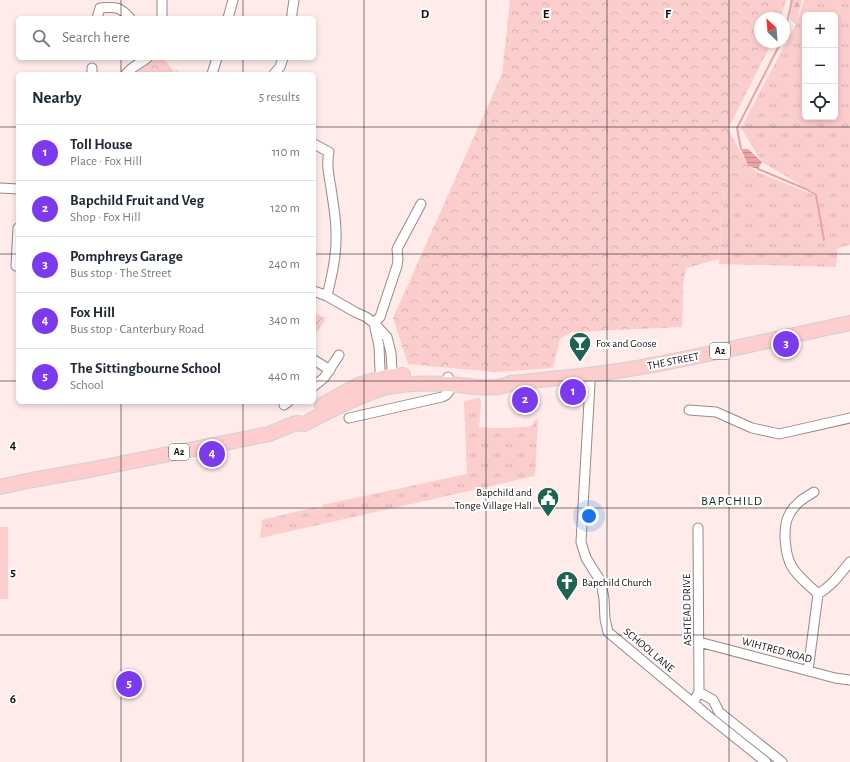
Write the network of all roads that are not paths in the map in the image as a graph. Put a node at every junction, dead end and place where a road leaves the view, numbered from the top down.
1 (162, 0) edge
2 (233, 0) edge
3 (294, 0) edge
4 (98, 16) edge
5 (128, 16) edge
6 (162, 16) edge
7 (229, 16) edge
8 (292, 16) edge
9 (145, 60) edge
10 (216, 60) edge
11 (282, 60) edge
12 (128, 72) edge
13 (213, 72) edge
14 (276, 72) edge
15 (316, 145) edge
16 (0, 188) edge
17 (16, 188) edge
18 (421, 204) dead end
19 (316, 292) edge
20 (327, 296) junction
21 (374, 323) junction
22 (850, 323) edge
23 (339, 356) dead end
24 (316, 361) edge
25 (330, 370) junction
26 (589, 375) junction
27 (449, 380) junction
28 (387, 382) junction
29 (316, 384) edge
30 (689, 410) dead end
31 (349, 418) dead end
32 (850, 418) edge
33 (0, 487) edge
34 (814, 492) dead end
35 (698, 528) dead end
36 (850, 562) edge
37 (818, 594) junction
38 (699, 642) junction
39 (808, 671) junction
40 (850, 680) edge
41 (699, 692) junction
42 (693, 703) junction
43 (766, 762) edge
44 (782, 762) edge

1 - 6 street
2 - 7 street
3 - 8 street
4 - 5 street
9 - 12 street
10 - 13 street
11 - 14 street
15 - 20 street
16 - 17 street
18 - 21 street
19 - 20 street
20 - 21 street
21 - 28 street
22 - 26 main road, THE STREET / A2
23 - 25 street
24 - 25 street
25 - 29 street
26 - 27 main road, A2
26 - 42 street, SCHOOL LANE
27 - 28 main road, A2
27 - 31 street
28 - 33 main road, A2
30 - 32 street
34 - 37 street
35 - 38 street, ASHTEAD DRIVE
36 - 37 street
37 - 39 street
38 - 39 street, WIHTRED ROAD
38 - 41 street, ASHTEAD DRIVE
39 - 40 street, WIHTRED ROAD
41 - 42 street, ASHTEAD DRIVE
41 - 44 street
42 - 43 street, SCHOOL LANE

